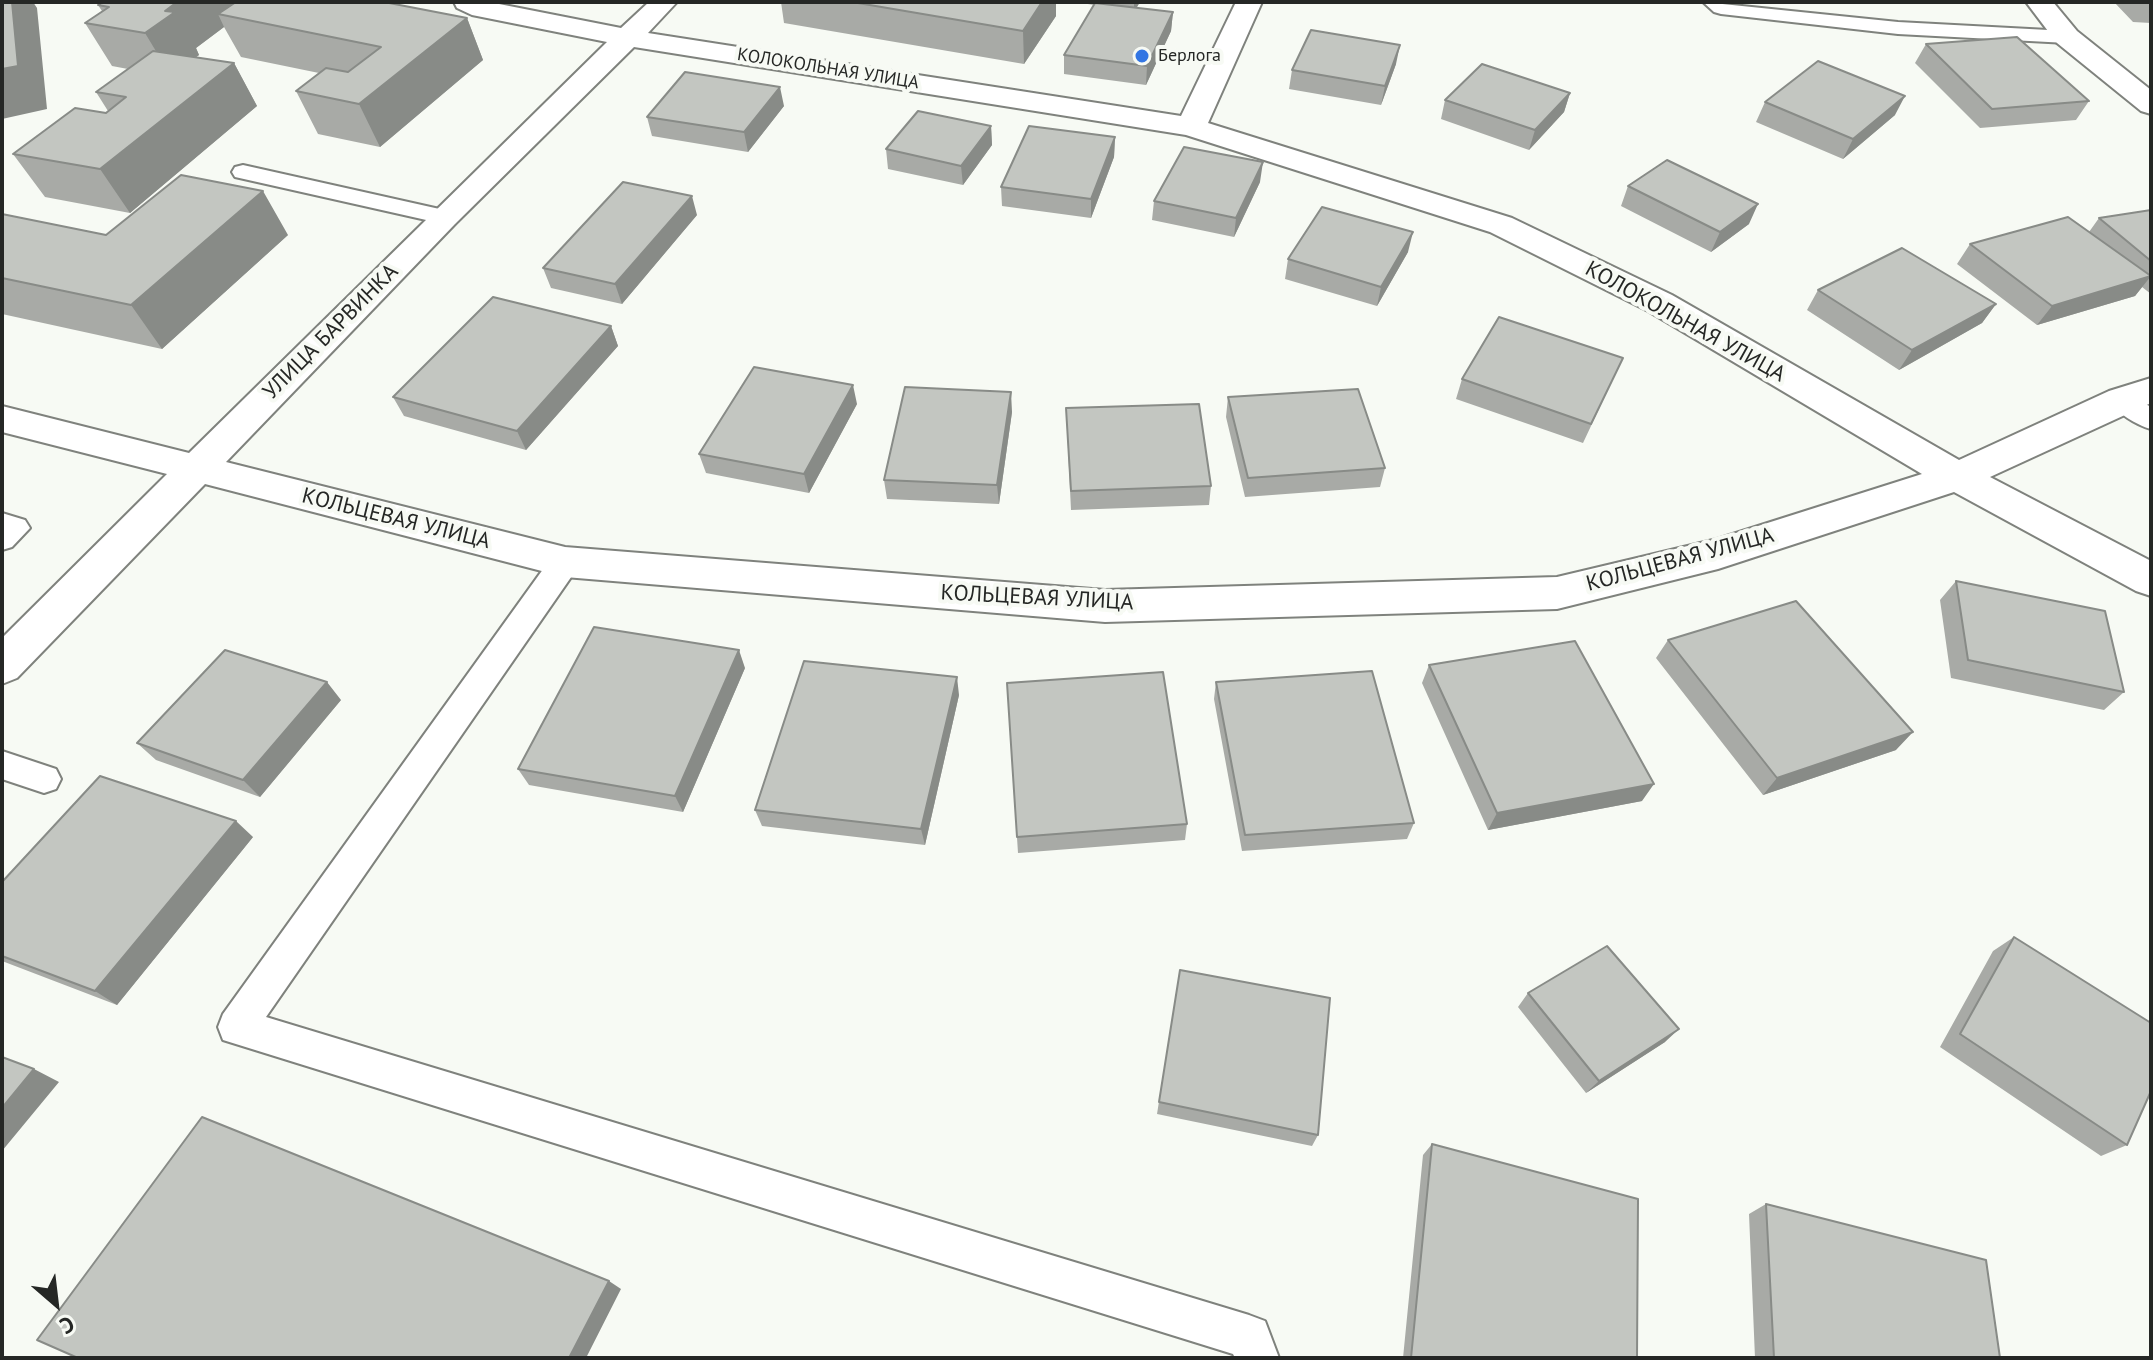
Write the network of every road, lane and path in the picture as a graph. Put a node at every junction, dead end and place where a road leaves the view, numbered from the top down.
1 (467, 2) edge
2 (664, 2) edge
3 (1249, 2) edge
4 (1713, 2) edge
5 (2039, 2) edge
6 (2067, 37) junction
7 (628, 38) junction
8 (2151, 105) edge
9 (1191, 127) junction
10 (243, 172) dead end
11 (444, 217) junction
12 (2141, 404) edge
13 (2, 419) edge
14 (197, 468) junction
15 (1957, 477) junction
16 (2, 524) edge
17 (2, 539) edge
18 (565, 562) junction
19 (2151, 580) edge
20 (2, 666) edge
21 (2, 765) edge
22 (44, 779) dead end
23 (1257, 1358) edge

1 - 7 street, КОЛОКОЛЬНАЯ УЛИЦА
2 - 7 street, УЛИЦА БАРВИНКА
3 - 9 street
4 - 6 lane
5 - 6 street
6 - 8 street
7 - 9 street, КОЛОКОЛЬНАЯ УЛИЦА
7 - 11 street, УЛИЦА БАРВИНКА
9 - 15 street, КОЛОКОЛЬНАЯ УЛИЦА
10 - 11 lane
11 - 14 street, УЛИЦА БАРВИНКА
12 - 15 street, КОЛЬЦЕВАЯ УЛИЦА
13 - 14 street, КОЛЬЦЕВАЯ УЛИЦА
14 - 18 street, КОЛЬЦЕВАЯ УЛИЦА
14 - 20 street, УЛИЦА БАРВИНКА
15 - 18 street, КОЛЬЦЕВАЯ УЛИЦА
15 - 19 street, КОЛОКОЛЬНАЯ УЛИЦА
16 - 17 lane
18 - 23 lane
21 - 22 lane

